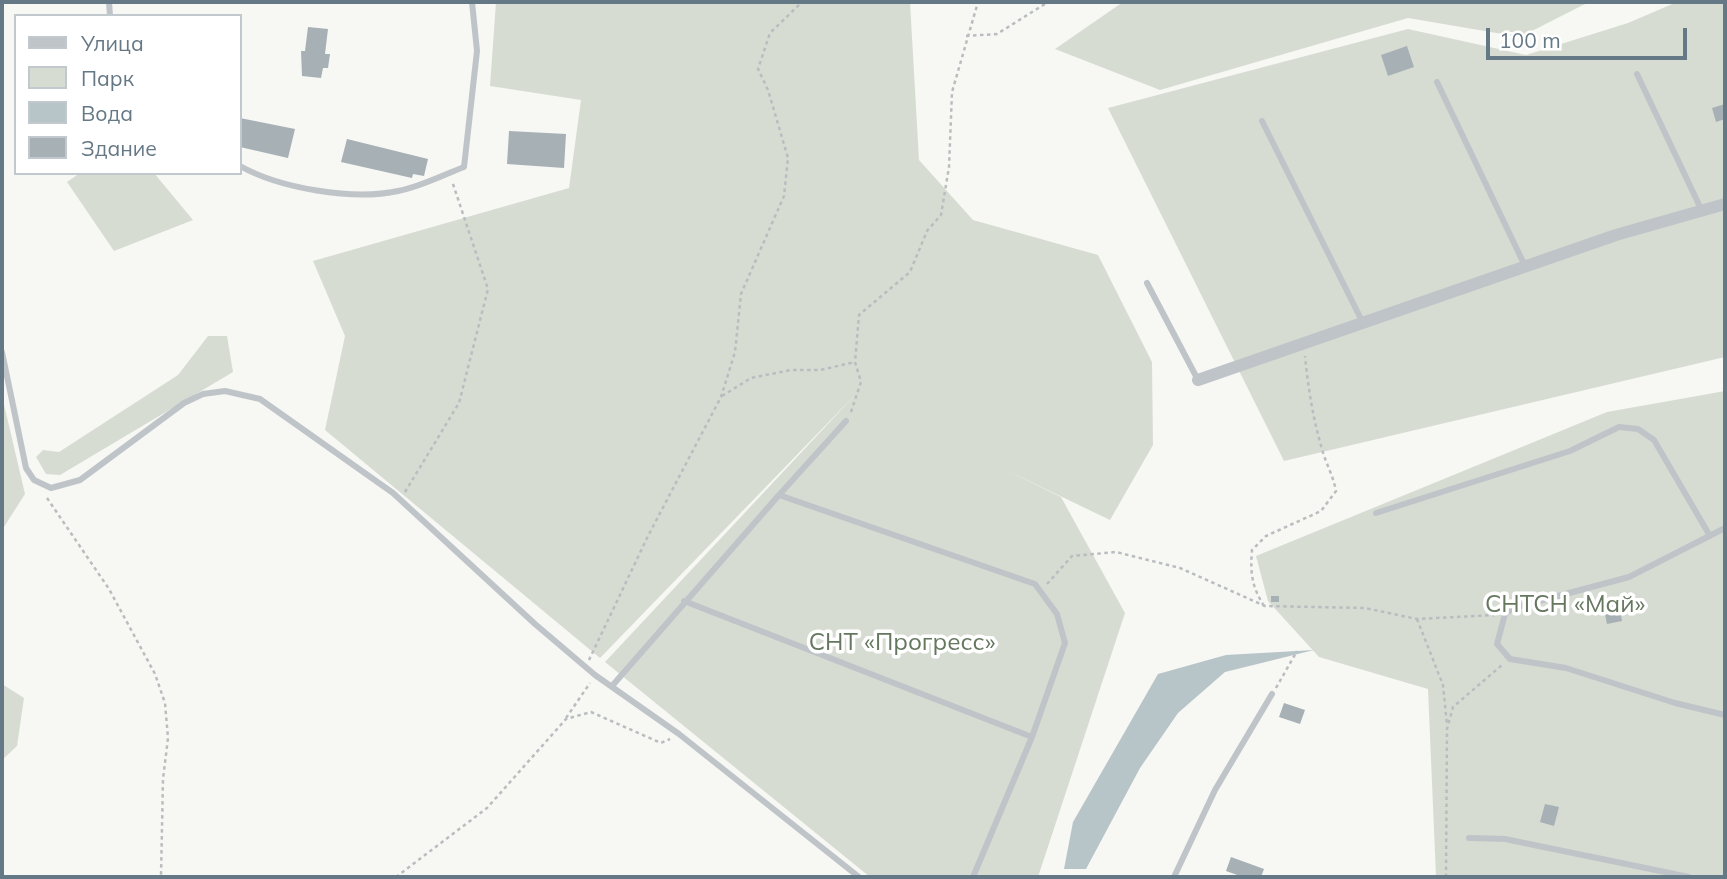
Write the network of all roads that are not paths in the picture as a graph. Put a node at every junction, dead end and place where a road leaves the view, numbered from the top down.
1 (472, 2) edge
2 (1637, 74) dead end
3 (1437, 82) dead end
4 (1262, 121) dead end
5 (242, 167) edge
6 (1725, 204) edge
7 (1702, 211) junction
8 (1526, 267) junction
9 (1147, 283) dead end
10 (1364, 324) junction
11 (2, 352) edge
12 (1198, 380) joint
13 (846, 421) road end
14 (779, 495) junction
15 (1376, 513) dead end
16 (1725, 528) edge
17 (1710, 536) junction
18 (684, 601) junction
19 (612, 686) junction
20 (1272, 694) road end
21 (1725, 715) edge
22 (1032, 737) junction
23 (1469, 838) dead end
24 (859, 877) edge
25 (973, 877) edge
26 (1174, 877) edge
27 (1689, 877) edge

1 - 5 lane
2 - 7 lane
3 - 8 lane
4 - 10 lane
6 - 7 street
7 - 8 street
8 - 10 street
9 - 12 lane
10 - 12 street
11 - 19 lane
13 - 14 lane
14 - 18 lane
14 - 22 lane
15 - 17 lane
16 - 17 lane
17 - 21 lane
18 - 19 lane
18 - 22 lane
19 - 24 lane
20 - 26 lane
22 - 25 lane
23 - 27 lane

